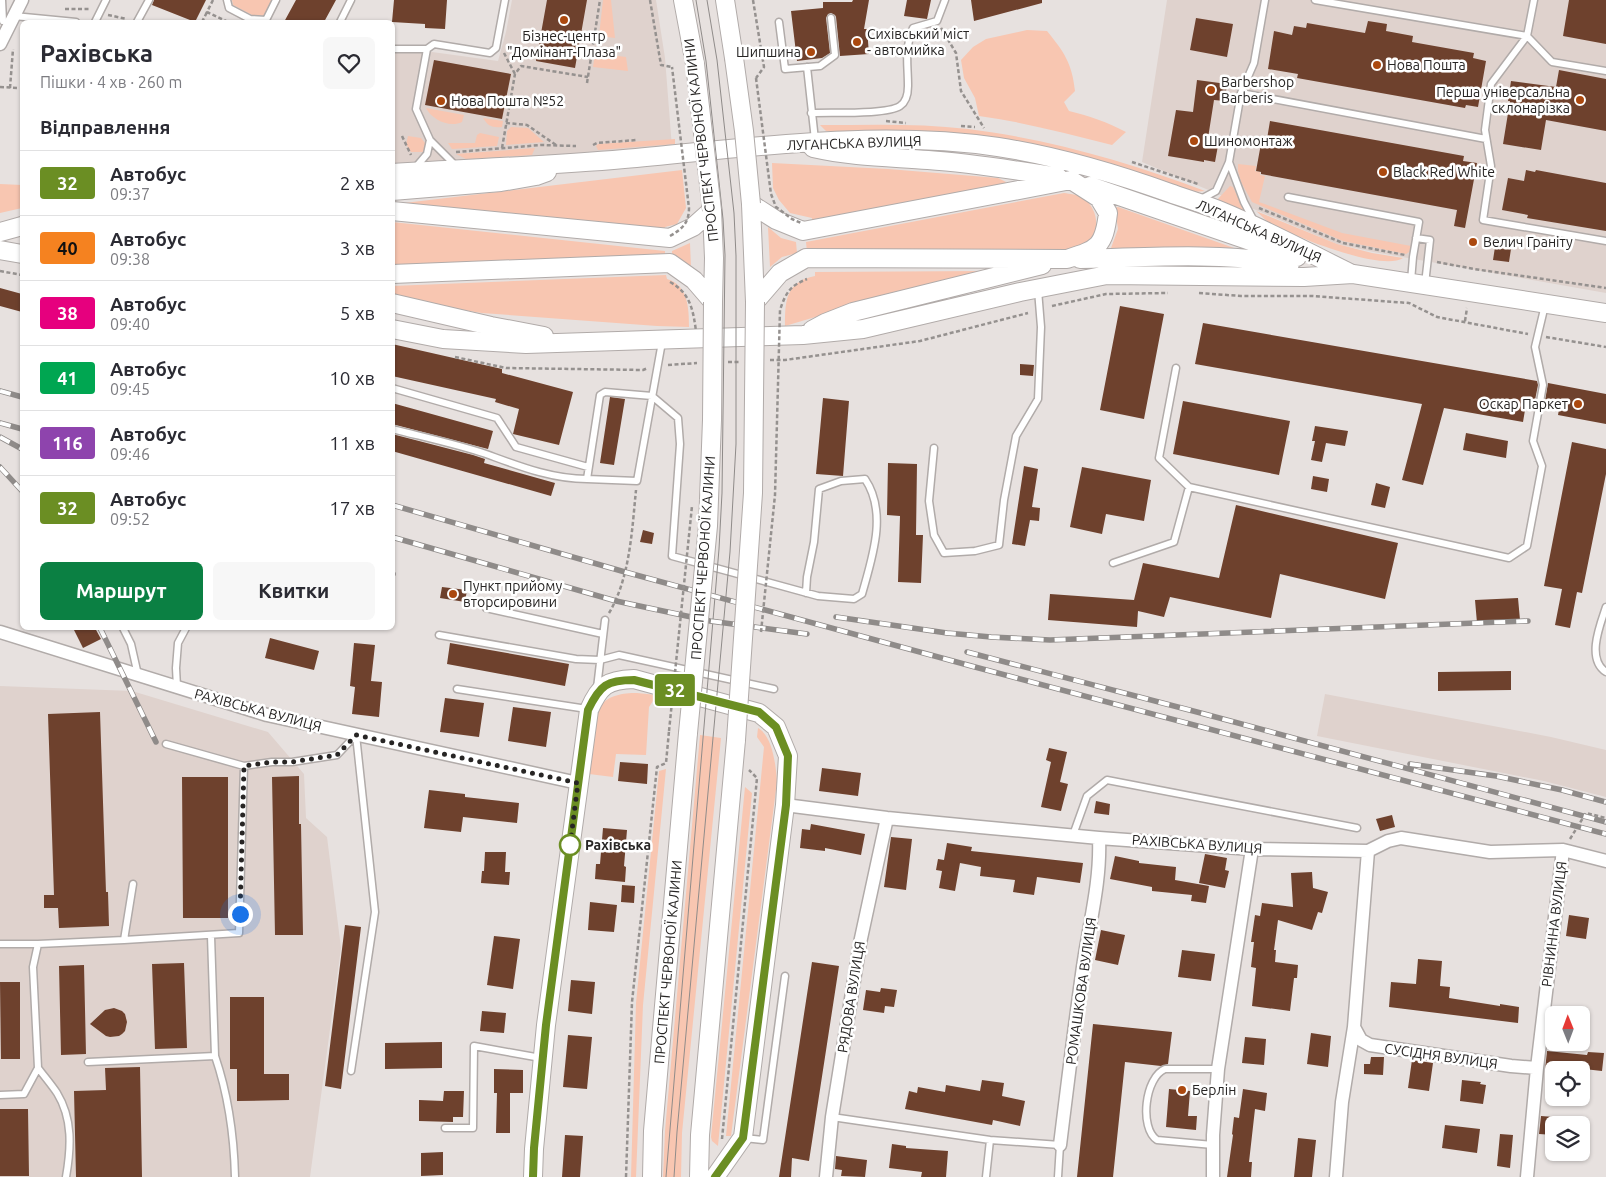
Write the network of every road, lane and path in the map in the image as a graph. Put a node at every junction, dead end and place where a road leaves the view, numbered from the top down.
1 (2, 0) edge
2 (22, 0) edge
3 (106, 0) edge
4 (149, 0) edge
5 (213, 0) edge
6 (227, 0) edge
7 (276, 0) edge
8 (351, 0) edge
9 (505, 0) edge
10 (600, 0) edge
11 (650, 0) edge
12 (683, 0) edge
13 (725, 0) edge
14 (753, 0) edge
15 (944, 0) edge
16 (1265, 0) edge
17 (1315, 0) edge
18 (1534, 0) edge
19 (92, 8) dead end
20 (62, 9) dead end
21 (85, 10) junction
22 (207, 12) junction
23 (100, 13) junction
24 (831, 18) dead end
25 (7, 20) edge
26 (20, 20) edge
27 (96, 20) edge
28 (130, 20) edge
29 (139, 20) edge
30 (203, 20) edge
31 (224, 20) edge
32 (341, 20) edge
33 (937, 21) junction
34 (779, 22) dead end
35 (1528, 36) junction
36 (14, 40) dead end
37 (498, 40) junction
38 (0, 44) edge
39 (395, 49) edge
40 (427, 49) junction
41 (807, 68) junction
42 (1606, 72) edge
43 (515, 74) junction
44 (588, 77) junction
45 (587, 83) dead end
46 (0, 87) edge
47 (10, 88) junction
48 (19, 88) dead end
49 (1241, 93) junction
50 (812, 113) junction
51 (506, 123) junction
52 (984, 128) dead end
53 (402, 136) dead end
54 (1486, 139) junction
55 (430, 140) junction
56 (815, 142) junction
57 (794, 144) junction
58 (502, 148) junction
59 (444, 153) junction
60 (427, 154) junction
61 (402, 156) dead end
62 (1229, 162) junction
63 (568, 164) junction
64 (404, 167) edge
65 (459, 169) junction
66 (1070, 180) junction
67 (395, 191) edge
68 (1288, 197) dead end
69 (1196, 202) junction
70 (751, 204) junction
71 (1252, 205) dead end
72 (712, 210) junction
73 (395, 211) edge
74 (20, 227) edge
75 (802, 227) junction
76 (1256, 227) junction
77 (0, 232) edge
78 (20, 233) edge
79 (0, 237) edge
80 (670, 237) junction
81 (1416, 238) junction
82 (1606, 241) edge
83 (0, 242) edge
84 (20, 242) edge
85 (0, 250) edge
86 (20, 254) edge
87 (1413, 257) junction
88 (1067, 259) junction
89 (1428, 260) junction
90 (0, 271) edge
91 (395, 274) edge
92 (1352, 274) junction
93 (20, 276) edge
94 (807, 279) dead end
95 (670, 282) dead end
96 (1418, 283) junction
97 (1606, 288) edge
98 (1038, 289) junction
99 (1169, 293) dead end
100 (1195, 293) dead end
101 (713, 302) junction
102 (754, 302) junction
103 (1545, 304) junction
104 (395, 305) edge
105 (1052, 306) dead end
106 (1467, 306) dead end
107 (1606, 313) edge
108 (1465, 321) junction
109 (395, 330) edge
110 (803, 335) junction
111 (1538, 336) junction
112 (697, 338) dead end
113 (662, 340) junction
114 (574, 341) junction
115 (1606, 347) edge
116 (696, 357) dead end
117 (696, 367) dead end
118 (1176, 368) dead end
119 (395, 389) edge
120 (652, 396) junction
121 (395, 430) edge
122 (934, 448) dead end
123 (588, 467) junction
124 (587, 479) junction
125 (637, 481) junction
126 (1189, 487) junction
127 (692, 499) dead end
128 (1113, 562) dead end
129 (806, 593) junction
130 (1606, 607) edge
131 (486, 608) dead end
132 (605, 620) joint
133 (124, 630) edge
134 (185, 630) edge
135 (0, 632) edge
136 (761, 633) dead end
137 (603, 634) junction
138 (439, 635) dead end
139 (600, 660) junction
140 (1606, 672) edge
141 (138, 675) junction
142 (177, 687) junction
143 (457, 688) dead end
144 (774, 689) dead end
145 (592, 702) junction
146 (356, 735) junction
147 (166, 744) dead end
148 (244, 766) junction
149 (748, 770) dead end
150 (578, 783) junction
151 (786, 805) junction
152 (887, 818) junction
153 (1606, 818) edge
154 (1357, 828) dead end
155 (1073, 835) junction
156 (1099, 838) junction
157 (1252, 849) junction
158 (1563, 850) junction
159 (1368, 851) junction
160 (1606, 861) edge
161 (133, 884) dead end
162 (210, 936) junction
163 (124, 940) junction
164 (0, 944) edge
165 (38, 944) junction
166 (785, 976) dead end
167 (1354, 1026) junction
168 (215, 1056) junction
169 (542, 1058) junction
170 (88, 1062) dead end
171 (38, 1068) junction
172 (1537, 1068) junction
173 (1218, 1069) junction
174 (351, 1071) dead end
175 (0, 1095) edge
176 (832, 1117) junction
177 (445, 1128) dead end
178 (743, 1138) junction
179 (990, 1140) junction
180 (1060, 1145) junction
181 (1213, 1145) junction
182 (722, 1146) dead end
183 (66, 1177) edge
184 (236, 1177) edge
185 (533, 1177) edge
186 (626, 1177) edge
187 (652, 1177) edge
188 (699, 1177) edge
189 (715, 1177) edge
190 (826, 1177) edge
191 (986, 1177) edge
192 (1058, 1177) edge
193 (1213, 1177) edge
194 (1336, 1177) edge
195 (1527, 1177) edge

1 - 25 lane
2 - 25 street
3 - 23 lane
4 - 29 lane
5 - 22 path
6 - 7 lane
8 - 32 lane
9 - 37 lane
10 - 44 path
11 - 80 path, bridge
12 - 72 main road, ПРОСПЕКТ ЧЕРВОНОЇ КАЛИНИ, bridge
13 - 70 main road, bridge
14 - 75 path, bridge
15 - 33 lane
16 - 49 lane
17 - 35 lane
18 - 35 lane
19 - 21 path
20 - 21 path
21 - 23 path
22 - 30 path
22 - 31 path
23 - 27 lane
23 - 28 path
24 - 41 lane
25 - 26 lane
25 - 38 street
33 - 50 lane
33 - 52 path
34 - 41 lane
35 - 42 lane
35 - 54 lane
36 - 47 path
37 - 40 lane
37 - 43 path
39 - 40 lane
40 - 55 lane
41 - 50 lane
43 - 44 path
43 - 51 path
44 - 45 path
46 - 47 path
47 - 48 path
49 - 54 lane
49 - 62 lane
50 - 56 lane
51 - 58 path
51 - 58 path
53 - 64 path
54 - 82 lane
55 - 59 lane
55 - 60 lane
56 - 57 main road, ЛУГАНСЬКА ВУЛИЦЯ
56 - 69 main road, ЛУГАНСЬКА ВУЛИЦЯ
57 - 63 main road, ЛУГАНСЬКА ВУЛИЦЯ
57 - 66 main road
58 - 59 path
59 - 65 lane
60 - 64 path
60 - 64 lane
61 - 64 path
62 - 69 lane
62 - 76 lane
63 - 65 main road, ЛУГАНСЬКА ВУЛИЦЯ
63 - 67 main road
64 - 65 main road, ЛУГАНСЬКА ВУЛИЦЯ
66 - 75 main road
66 - 88 main road
66 - 92 main road
68 - 81 lane
69 - 76 main road, ЛУГАНСЬКА ВУЛИЦЯ
70 - 75 main road
70 - 102 main road
71 - 87 path
72 - 80 main road, bridge
72 - 101 main road, ПРОСПЕКТ ЧЕРВОНОЇ КАЛИНИ
73 - 80 main road
74 - 77 main road
76 - 92 main road, ЛУГАНСЬКА ВУЛИЦЯ
78 - 79 main road
81 - 87 lane
81 - 89 lane
83 - 84 main road
85 - 86 main road
87 - 96 lane
88 - 92 main road
88 - 102 main road
88 - 110 main road
89 - 96 lane
89 - 97 path
90 - 93 path
91 - 101 main road
92 - 96 main road, ЛУГАНСЬКА ВУЛИЦЯ
92 - 98 main road, ЛУГАНСЬКА ВУЛИЦЯ
94 - 136 path, bridge
95 - 112 path, bridge
96 - 103 main road, ЛУГАНСЬКА ВУЛИЦЯ
98 - 110 main road, ЛУГАНСЬКА ВУЛИЦЯ
98 - 122 lane
99 - 105 path
100 - 108 path
101 - 187 main road, ПРОСПЕКТ ЧЕРВОНОЇ КАЛИНИ, bridge
102 - 188 main road, bridge
103 - 107 main road, ЛУГАНСЬКА ВУЛИЦЯ
103 - 111 lane
104 - 114 main road
106 - 108 path
108 - 111 path
109 - 114 main road, ЛУГАНСЬКА ВУЛИЦЯ
110 - 113 main road, ЛУГАНСЬКА ВУЛИЦЯ
111 - 115 path
111 - 126 lane
113 - 114 main road, ЛУГАНСЬКА ВУЛИЦЯ
113 - 120 lane
116 - 117 path
118 - 126 lane
119 - 123 lane
120 - 123 lane
120 - 125 lane
120 - 129 lane
121 - 124 lane
123 - 124 lane
124 - 125 lane
125 - 132 path
126 - 128 lane
127 - 186 path, bridge
129 - 129 lane
130 - 140 lane
131 - 137 lane
132 - 137 lane
133 - 141 lane
134 - 142 lane
135 - 141 street, РАХІВСЬКА ВУЛИЦЯ
137 - 139 lane
138 - 139 lane
139 - 144 lane
139 - 145 lane
141 - 142 street, РАХІВСЬКА ВУЛИЦЯ
142 - 146 street, РАХІВСЬКА ВУЛИЦЯ
143 - 145 lane
145 - 150 main road
145 - 151 main road
146 - 148 lane
146 - 150 street, РАХІВСЬКА ВУЛИЦЯ
146 - 174 lane
147 - 148 lane
148 - 162 lane
149 - 182 path
150 - 169 main road
151 - 152 street, РАХІВСЬКА ВУЛИЦЯ
151 - 178 main road
152 - 155 street, РАХІВСЬКА ВУЛИЦЯ
152 - 176 street, РЯДОВА ВУЛИЦЯ
153 - 158 path
154 - 155 lane
155 - 156 street, РАХІВСЬКА ВУЛИЦЯ
156 - 157 street, РАХІВСЬКА ВУЛИЦЯ
156 - 180 street, РОМАШКОВА ВУЛИЦЯ
157 - 159 street, РАХІВСЬКА ВУЛИЦЯ
157 - 173 street
158 - 159 street, РАХІВСЬКА ВУЛИЦЯ
158 - 160 street, РАХІВСЬКА ВУЛИЦЯ
158 - 172 street, РІВНИННА ВУЛИЦЯ
159 - 167 street
161 - 163 lane
162 - 163 lane
162 - 168 lane
163 - 165 lane
164 - 165 lane
165 - 171 lane
166 - 178 lane
167 - 172 street, СУСІДНЯ ВУЛИЦЯ
167 - 194 street
168 - 170 lane
168 - 184 lane
169 - 177 lane
169 - 185 main road
171 - 175 lane
171 - 183 lane
172 - 195 street, РІВНИННА ВУЛИЦЯ
173 - 181 street
173 - 181 lane
176 - 179 lane
176 - 190 street, РЯДОВА ВУЛИЦЯ
178 - 189 main road
179 - 180 lane
179 - 191 lane
180 - 192 lane
181 - 193 street

